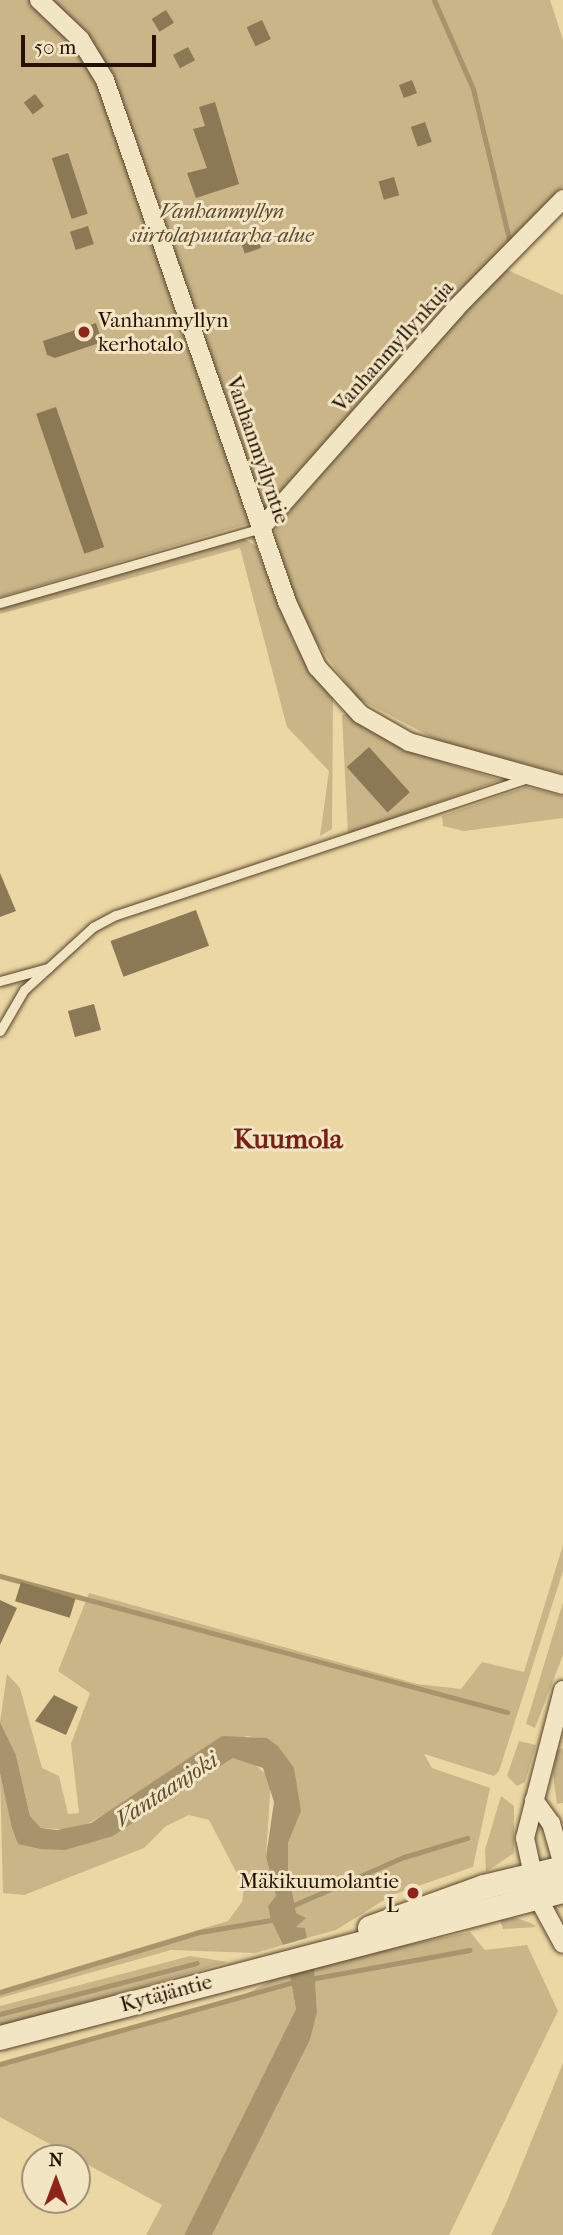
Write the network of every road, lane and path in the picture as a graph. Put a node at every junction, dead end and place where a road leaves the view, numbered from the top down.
1 (39, 0) edge
2 (563, 200) edge
3 (261, 528) junction
4 (0, 603) edge
5 (531, 777) junction
6 (563, 785) edge
7 (49, 967) junction
8 (0, 981) edge
9 (0, 1031) edge
10 (563, 1690) edge
11 (560, 1710) edge
12 (534, 1800) junction
13 (563, 1867) edge
14 (535, 1887) junction
15 (563, 1891) edge
16 (563, 1944) edge
17 (0, 2038) edge

1 - 3 street, Vanhanmyllyntie
2 - 3 street, Vanhanmyllynkuja
3 - 4 lane
3 - 5 street, Vanhanmyllyntie
5 - 6 street, Vanhanmyllyntie
5 - 7 lane
7 - 8 lane
7 - 9 lane
10 - 11 street
11 - 12 street
12 - 13 street
12 - 14 street
13 - 14 street, Kytäjäntie
14 - 15 street, Kytäjäntie
14 - 16 street
14 - 17 street, Kytäjäntie

